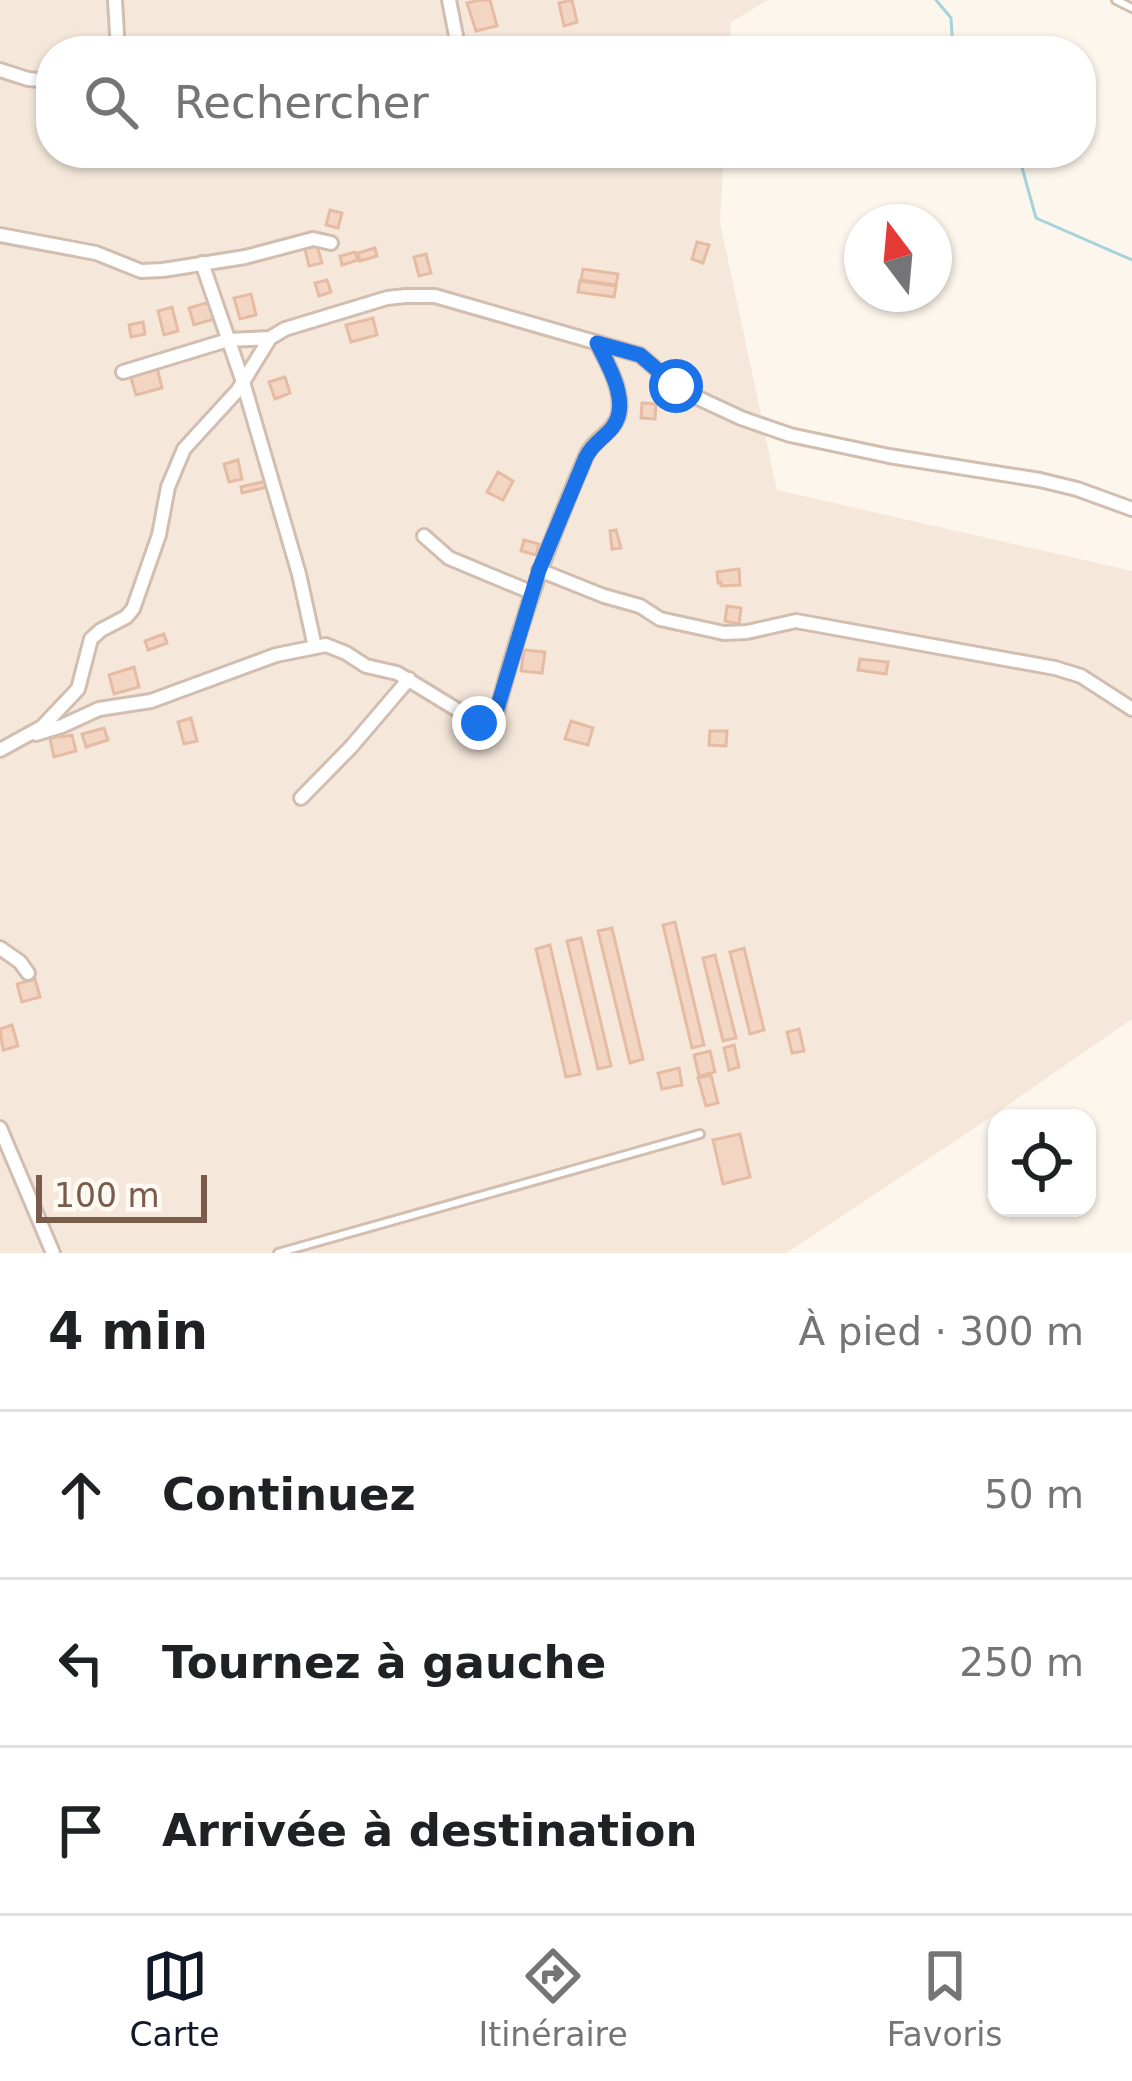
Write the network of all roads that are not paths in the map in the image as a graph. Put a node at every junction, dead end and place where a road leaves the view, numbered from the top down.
1 (115, 0) edge
2 (449, 0) edge
3 (1116, 0) edge
4 (1132, 8) edge
5 (117, 36) edge
6 (456, 36) edge
7 (0, 70) edge
8 (36, 80) edge
9 (0, 235) edge
10 (331, 243) dead end
11 (202, 263) junction
12 (270, 338) junction
13 (228, 340) junction
14 (597, 343) junction
15 (123, 372) dead end
16 (243, 382) junction
17 (1132, 509) edge
18 (424, 536) dead end
19 (539, 570) junction
20 (533, 593) junction
21 (315, 647) junction
22 (409, 679) junction
23 (1132, 709) edge
24 (32, 735) junction
25 (0, 750) edge
26 (301, 798) dead end
27 (0, 948) edge
28 (28, 973) dead end
29 (0, 1128) edge
30 (700, 1134) dead end
31 (53, 1253) edge
32 (278, 1253) edge

1 - 5 street
2 - 6 street
3 - 4 lane
7 - 8 street
9 - 11 street
10 - 11 street
11 - 13 street
12 - 13 street
12 - 14 street
12 - 16 street
13 - 15 street
13 - 16 street
14 - 17 street
14 - 19 street
16 - 21 street
16 - 24 street
18 - 20 street
19 - 20 street
19 - 23 street
20 - 22 street
21 - 22 street
21 - 24 street
22 - 26 street
24 - 25 street
27 - 28 street
29 - 31 street
30 - 32 lane

